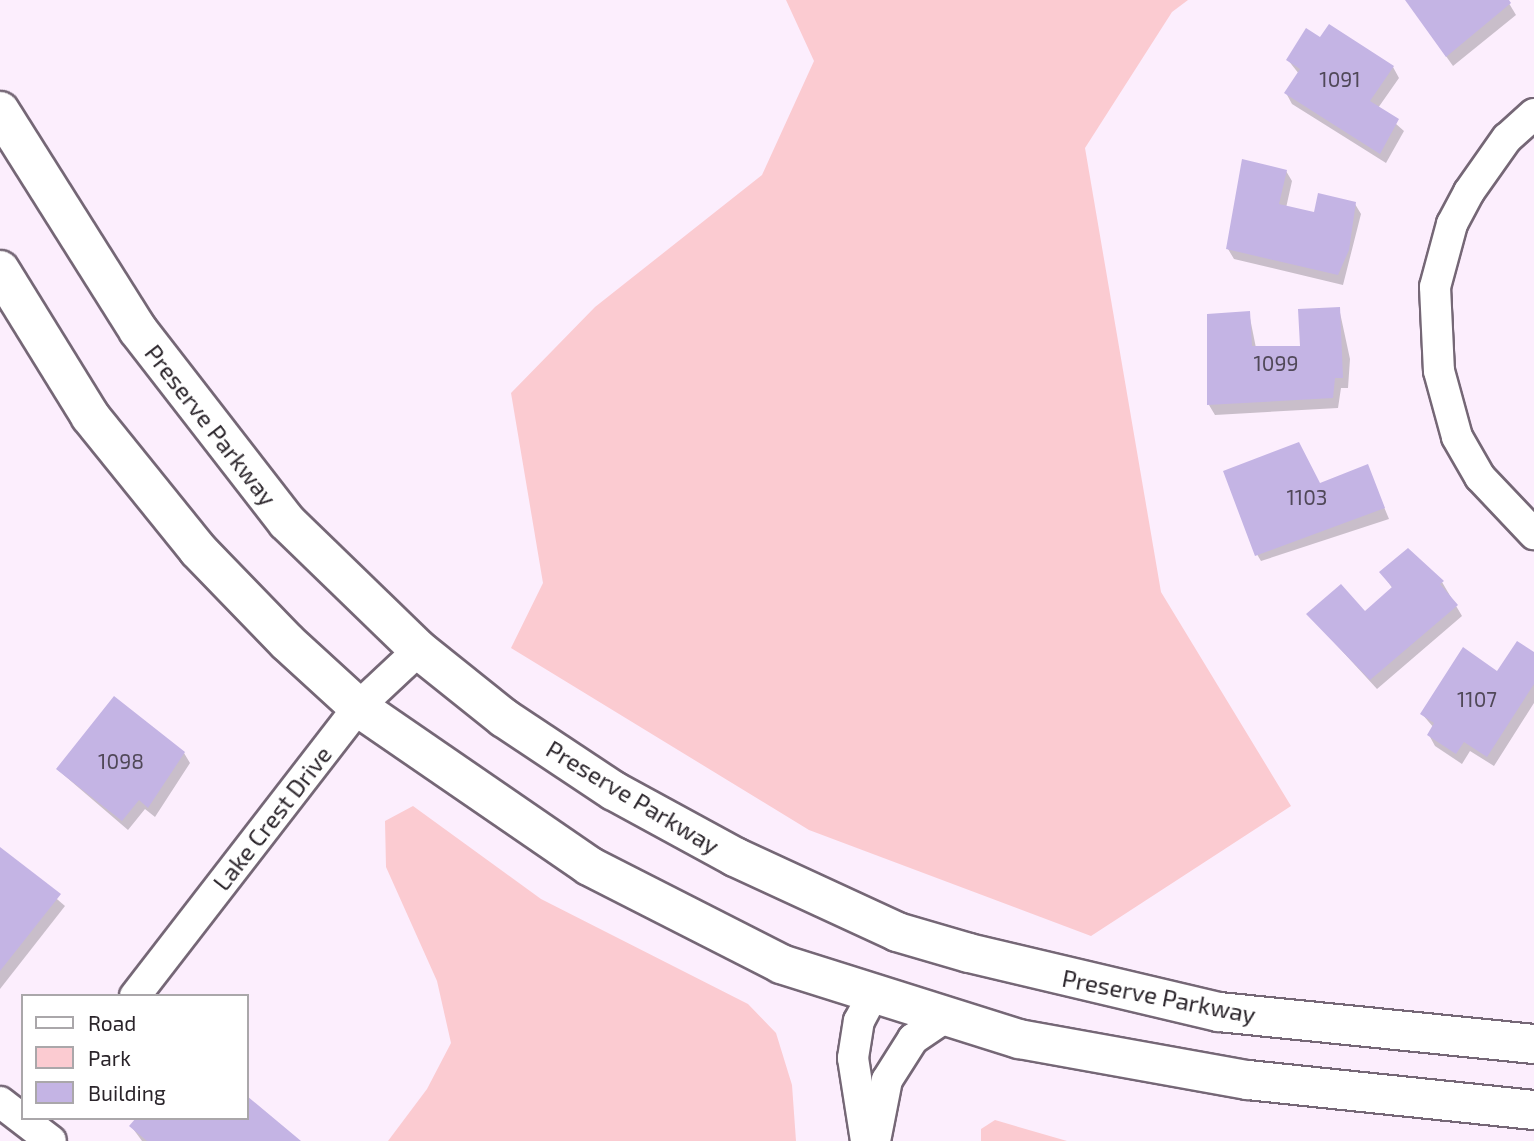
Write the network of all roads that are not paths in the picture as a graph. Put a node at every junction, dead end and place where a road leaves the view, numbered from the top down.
1 (0, 111) edge
2 (1534, 114) edge
3 (0, 270) edge
4 (1534, 534) edge
5 (419, 650) junction
6 (358, 707) junction
7 (874, 993) junction
8 (137, 994) edge
9 (947, 1016) junction
10 (1534, 1044) edge
11 (0, 1102) edge
12 (1534, 1110) edge
13 (21, 1119) edge
14 (22, 1120) edge
15 (37, 1132) edge
16 (866, 1141) edge
17 (875, 1141) edge

1 - 5 street, Preserve Parkway
2 - 4 street
3 - 6 street
5 - 6 street, Lake Crest Drive
5 - 10 street, Preserve Parkway
6 - 7 street
6 - 8 street, Lake Crest Drive
7 - 9 street
7 - 16 street
9 - 12 street
9 - 17 street
11 - 13 street
14 - 15 street

